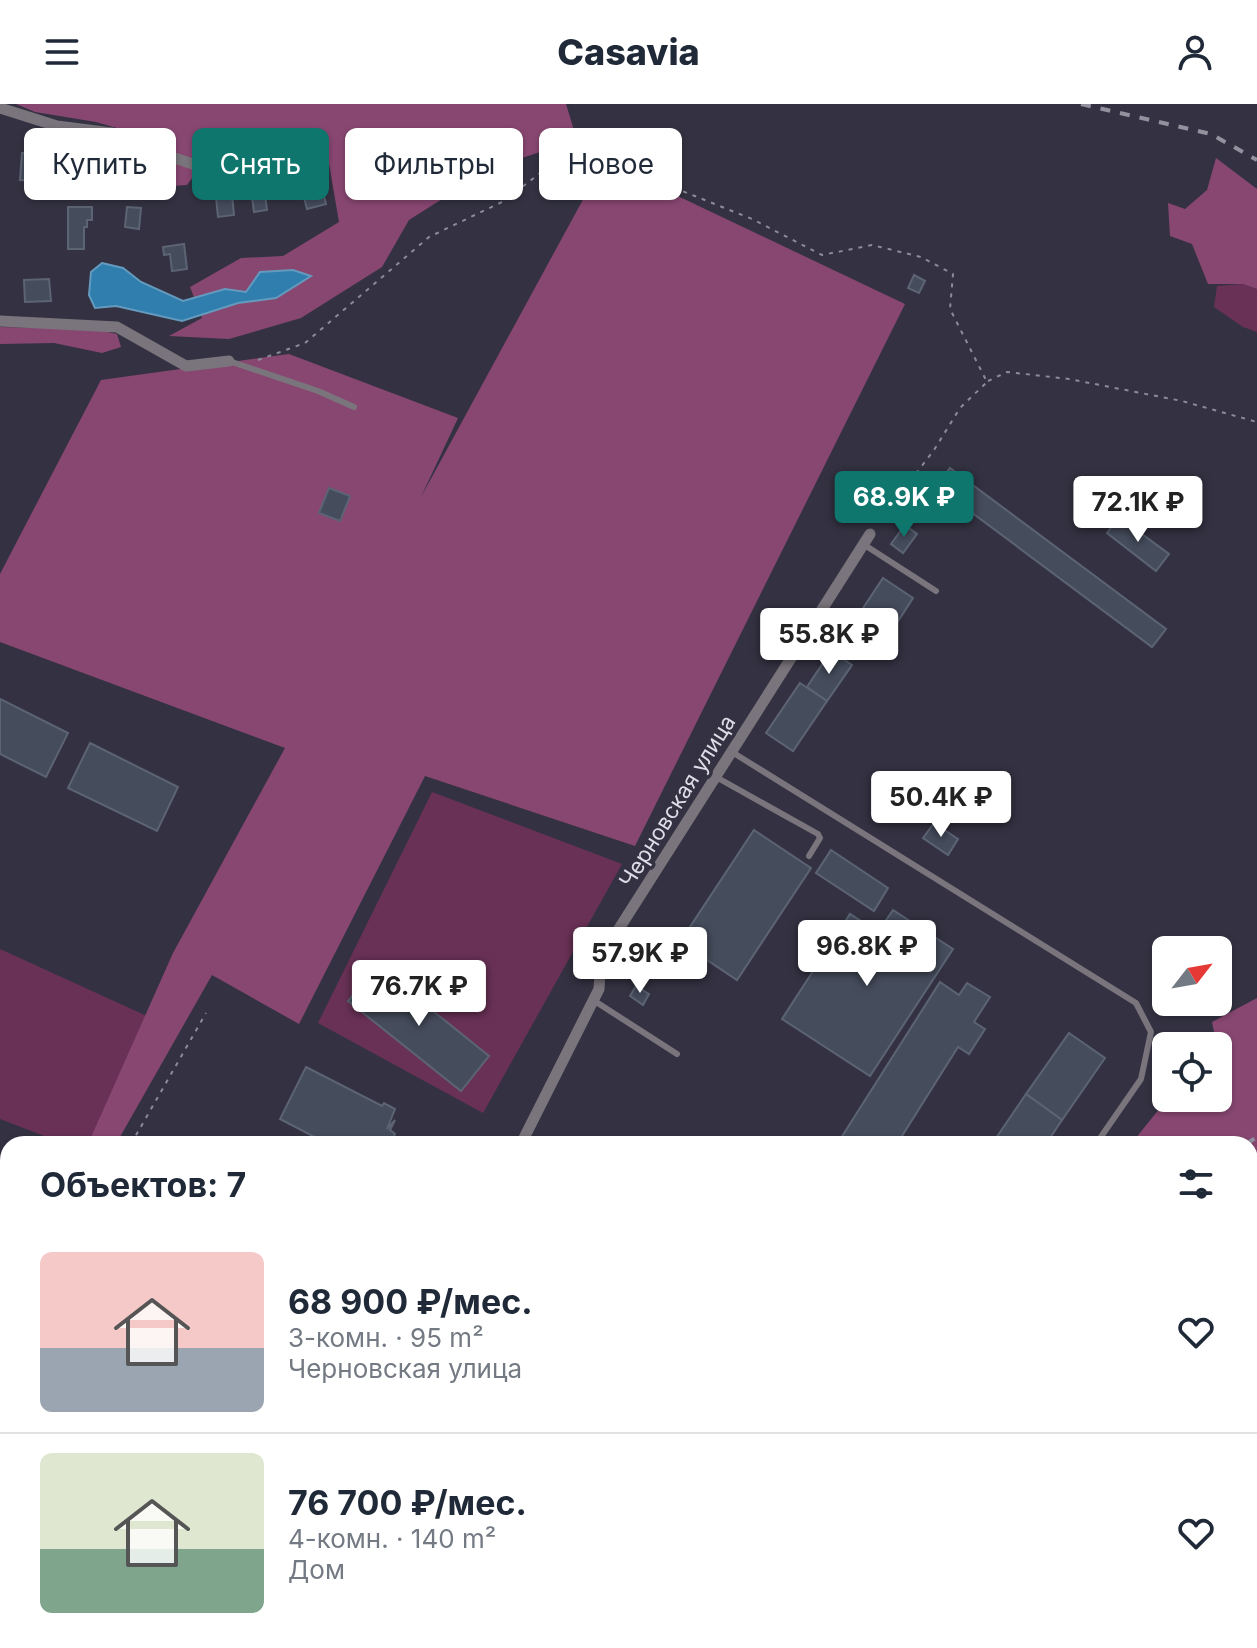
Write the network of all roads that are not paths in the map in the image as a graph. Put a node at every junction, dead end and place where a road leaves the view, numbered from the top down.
1 (0, 108) edge
2 (192, 164) edge
3 (0, 321) edge
4 (229, 361) joint
5 (354, 407) dead end
6 (866, 539) joint
7 (936, 591) dead end
8 (732, 752) junction
9 (716, 777) junction
10 (809, 856) dead end
11 (593, 1000) junction
12 (677, 1054) dead end
13 (525, 1136) edge
14 (1102, 1136) edge

1 - 2 street
3 - 4 street
4 - 5 lane
6 - 7 lane
6 - 8 street, Черновская улица
8 - 9 street, Черновская улица
8 - 14 lane
9 - 10 lane
9 - 11 street, Черновская улица
11 - 12 lane
11 - 13 street, Черновская улица

